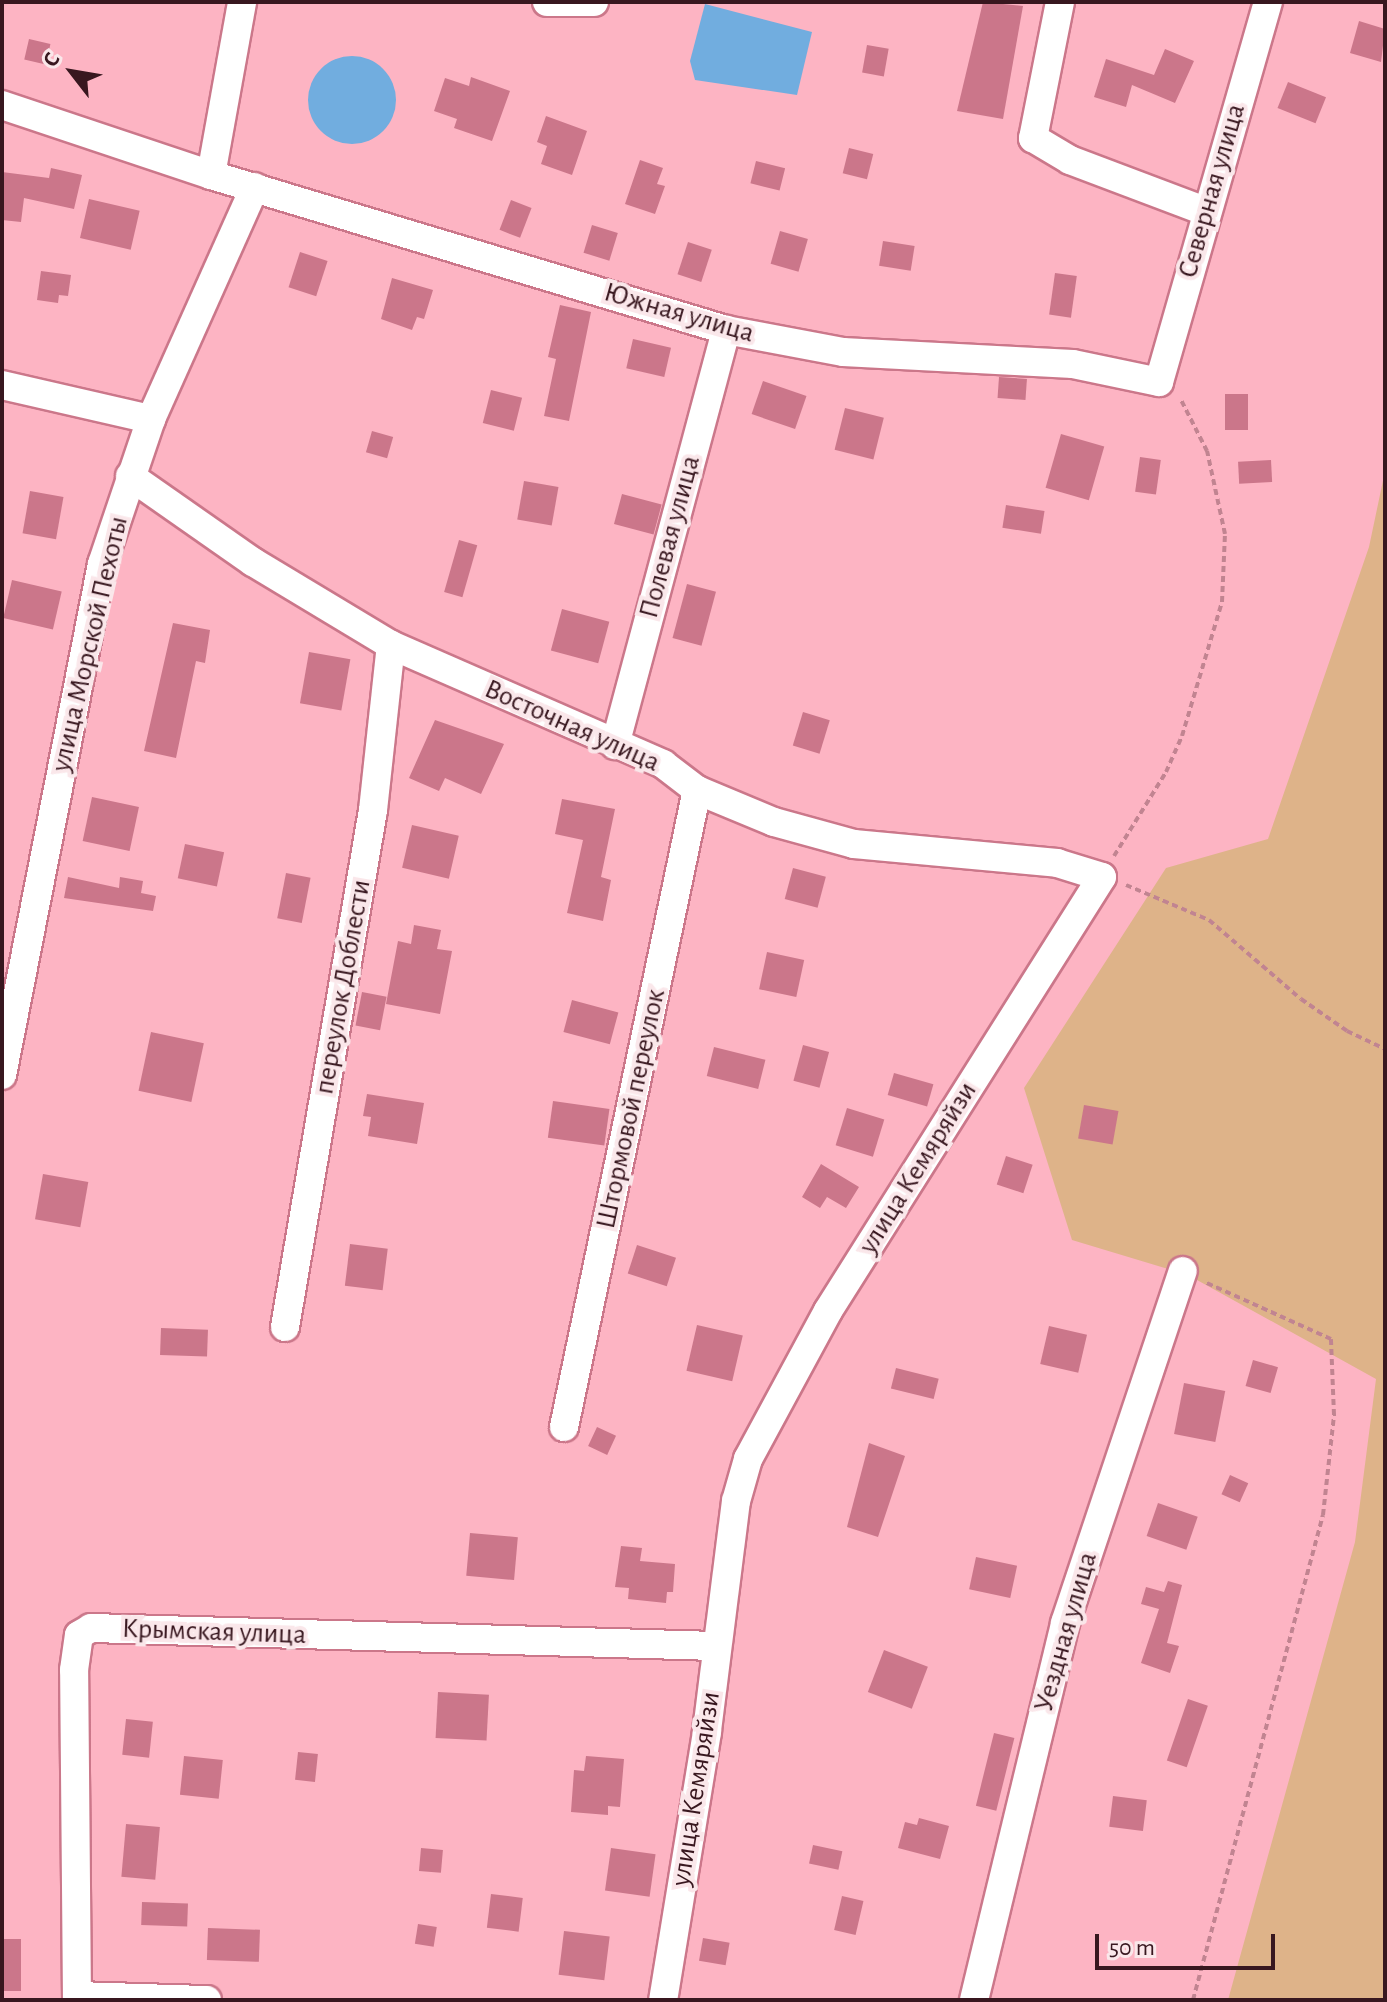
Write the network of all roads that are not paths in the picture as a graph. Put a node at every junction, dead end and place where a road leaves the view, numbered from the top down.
1 (242, 2) edge
2 (547, 2) edge
3 (594, 2) edge
4 (1060, 2) edge
5 (1268, 2) edge
6 (2, 105) edge
7 (211, 175) junction
8 (255, 187) junction
9 (1205, 211) junction
10 (726, 330) junction
11 (1159, 382) joint
12 (2, 385) edge
13 (151, 419) junction
14 (130, 476) junction
15 (391, 645) junction
16 (615, 745) junction
17 (697, 790) junction
18 (1102, 877) joint
19 (2, 1075) edge
20 (1183, 1271) road end
21 (285, 1327) dead end
22 (564, 1427) dead end
23 (716, 1646) junction
24 (77, 1998) edge
25 (207, 2000) edge
26 (663, 2000) edge
27 (974, 2000) edge

1 - 7 street
2 - 3 street
4 - 9 street
5 - 9 street, Северная улица
6 - 7 street, Южная улица
7 - 8 street, Южная улица
8 - 10 street, Южная улица
8 - 13 street, улица Морской Пехоты
9 - 11 street, Северная улица
10 - 11 street, Южная улица
10 - 16 street, Полевая улица
12 - 13 street
13 - 14 street, улица Морской Пехоты
14 - 15 street, Восточная улица
14 - 19 street, улица Морской Пехоты
15 - 16 street, Восточная улица
15 - 21 street, переулок Доблести
16 - 17 street, Восточная улица
17 - 18 street, Восточная улица
17 - 22 street, Штормовой переулок
18 - 23 street, улица Кемяряйзи
20 - 27 street, Уездная улица
23 - 24 street, Крымская улица
23 - 26 street, улица Кемяряйзи
24 - 25 street

